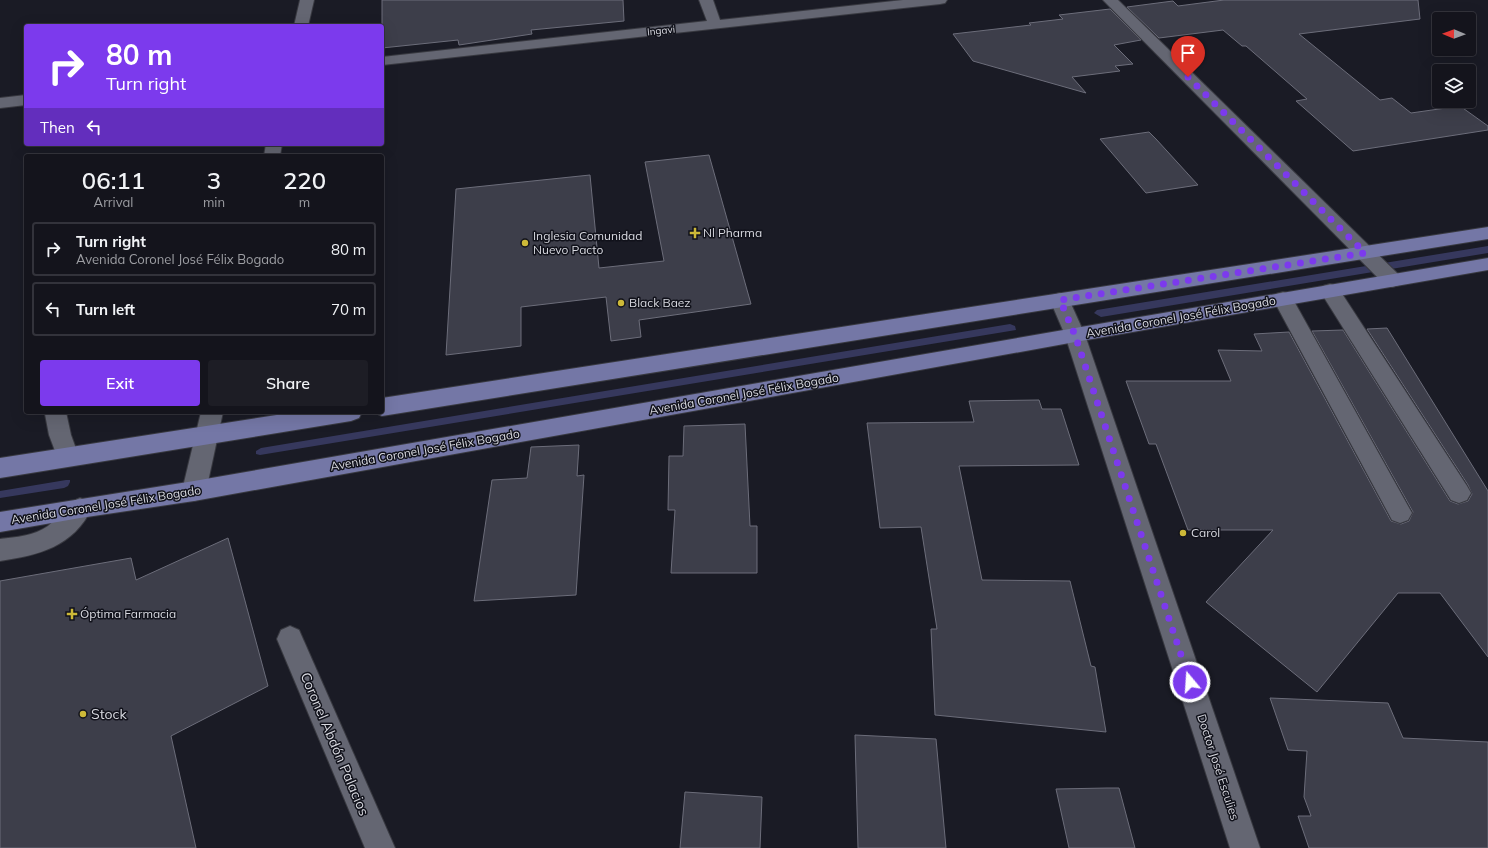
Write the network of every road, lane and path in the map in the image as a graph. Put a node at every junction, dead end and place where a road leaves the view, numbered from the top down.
1 (307, 0) edge
2 (706, 0) edge
3 (940, 0) edge
4 (1110, 0) edge
5 (301, 24) edge
6 (715, 24) junction
7 (384, 61) edge
8 (24, 100) edge
9 (0, 103) edge
10 (1488, 233) edge
11 (1365, 253) junction
12 (1488, 264) edge
13 (1392, 280) junction
14 (1330, 291) junction
15 (1283, 299) junction
16 (1060, 300) junction
17 (1075, 335) junction
18 (384, 407) edge
19 (56, 414) dead end
20 (211, 414) edge
21 (338, 414) edge
22 (206, 435) junction
23 (68, 457) junction
24 (0, 468) edge
25 (194, 491) junction
26 (1458, 493) dead end
27 (80, 508) junction
28 (1400, 513) dead end
29 (0, 522) edge
30 (0, 550) edge
31 (290, 639) dead end
32 (380, 848) edge
33 (1245, 848) edge

1 - 5 street
2 - 6 street
3 - 6 street, Ingavi
4 - 11 street
6 - 7 street, Ingavi
8 - 9 street
10 - 11 main road
11 - 13 street
11 - 16 main road
12 - 13 main road, Avenida Coronel José Félix Bogado
13 - 14 main road, Avenida Coronel José Félix Bogado
14 - 15 main road, Avenida Coronel José Félix Bogado
14 - 26 street
15 - 17 main road, Avenida Coronel José Félix Bogado
15 - 28 street
16 - 17 street, Doctor José Esculies
16 - 18 main road
17 - 25 main road, Avenida Coronel José Félix Bogado
17 - 33 street, Doctor José Esculies
19 - 23 street
20 - 22 street
21 - 22 main road
22 - 23 main road
22 - 25 street
23 - 24 main road
25 - 27 main road, Avenida Coronel José Félix Bogado
27 - 29 main road, Avenida Coronel José Félix Bogado
27 - 30 street
31 - 32 street, Coronel Abdón Palacios

